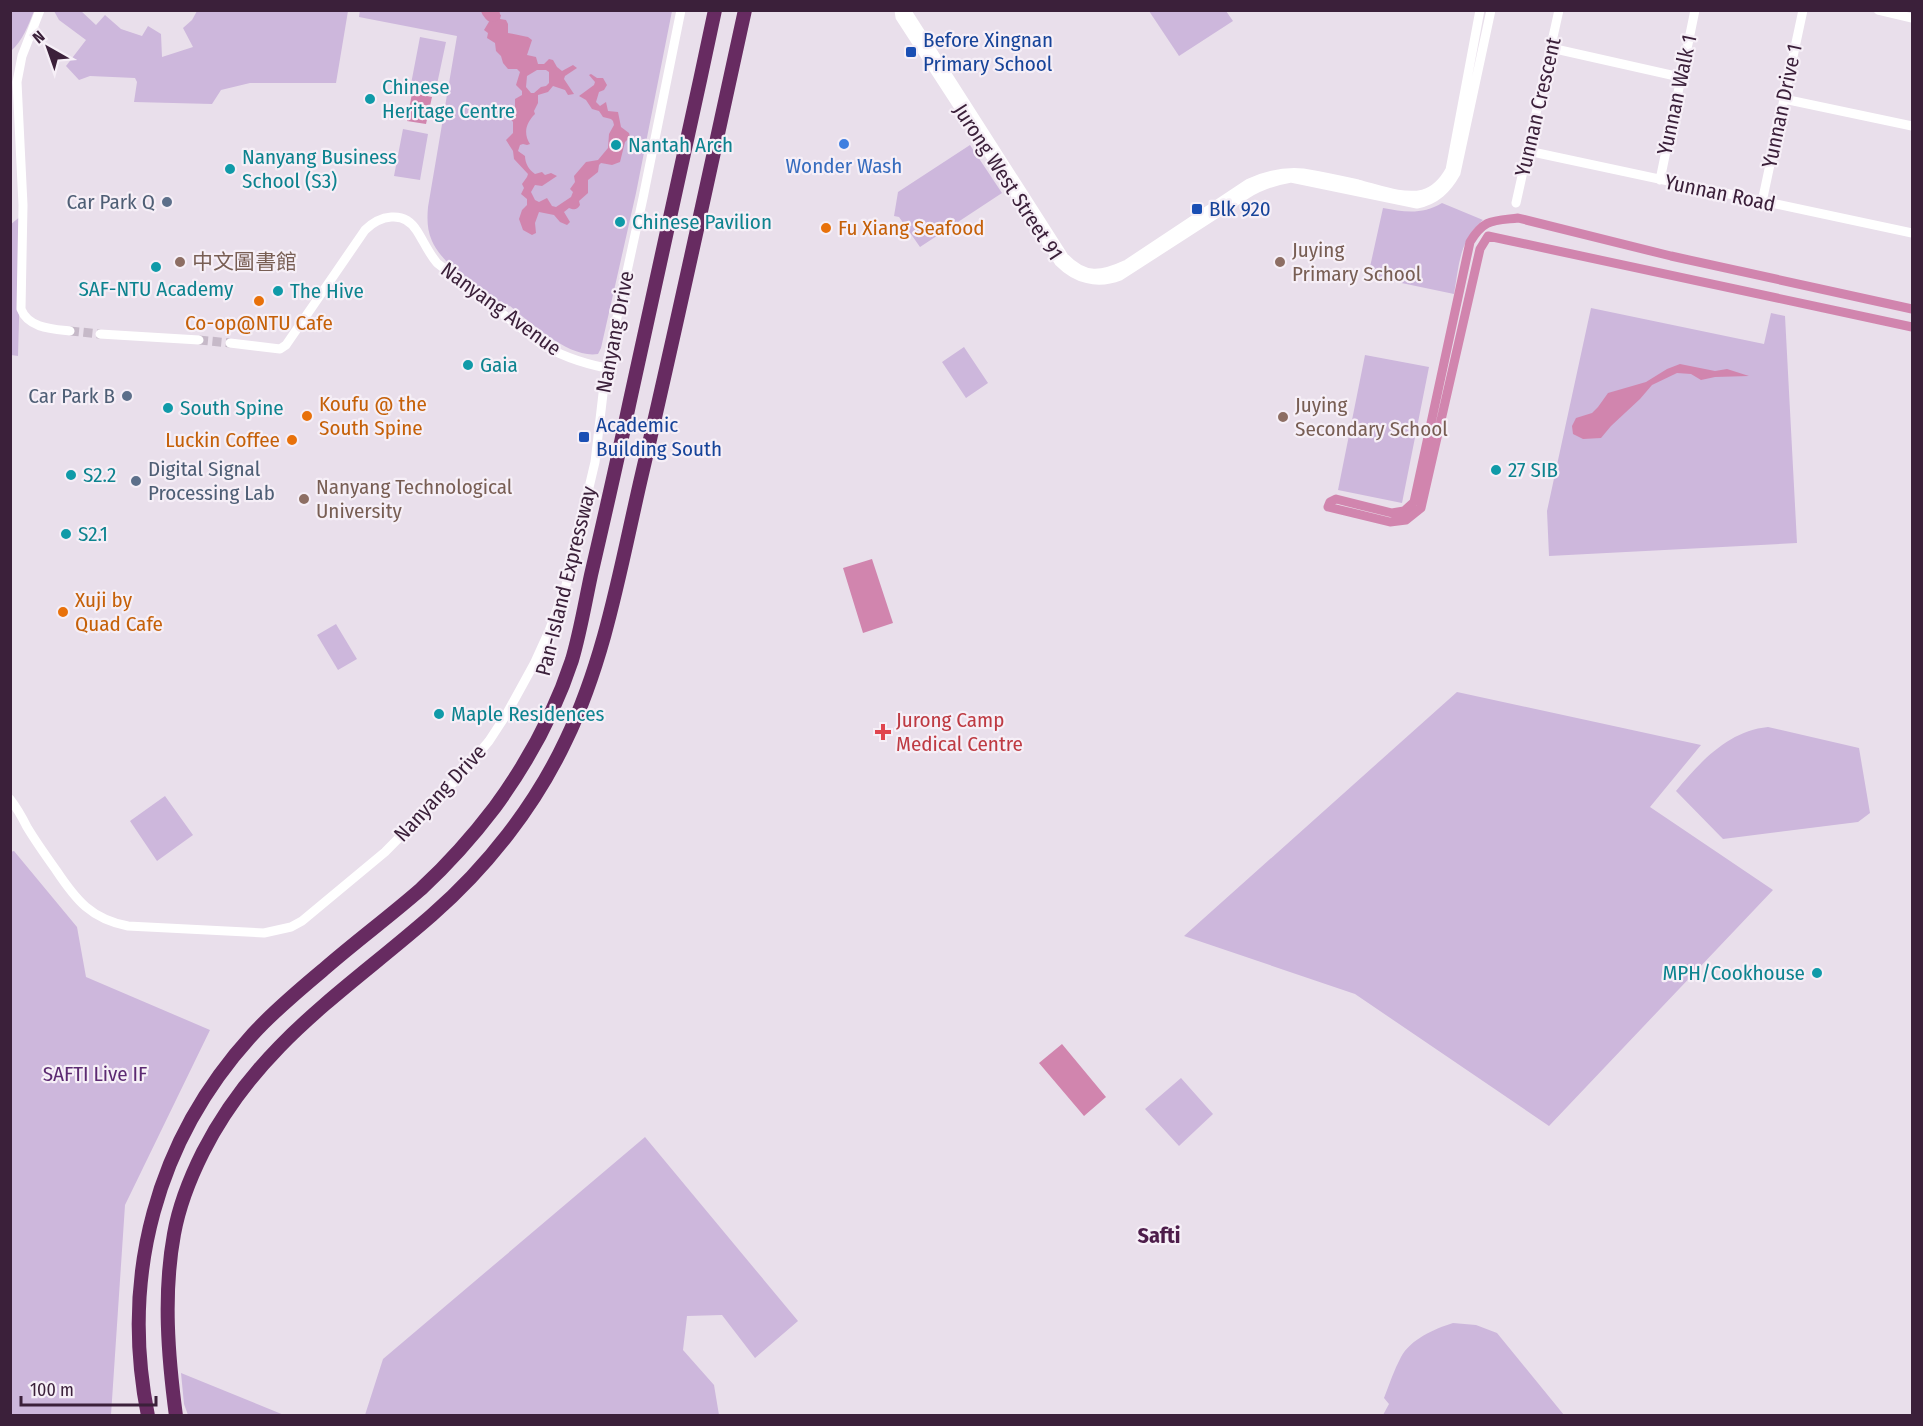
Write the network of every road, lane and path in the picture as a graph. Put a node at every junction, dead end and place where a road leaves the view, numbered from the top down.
1 (40, 10) edge
2 (681, 10) edge
3 (715, 10) edge
4 (745, 10) edge
5 (899, 10) edge
6 (906, 10) edge
7 (1480, 10) edge
8 (1491, 10) edge
9 (1559, 10) edge
10 (1695, 10) edge
11 (1803, 10) edge
12 (1878, 10) edge
13 (1912, 18) edge
14 (1551, 48) junction
15 (1680, 77) junction
16 (1784, 99) junction
17 (1912, 126) edge
18 (1528, 151) junction
19 (1659, 180) junction
20 (1762, 202) junction
21 (1516, 203) dead end
22 (1912, 233) edge
23 (70, 331) tunnel mouth
24 (100, 334) tunnel mouth
25 (200, 340) tunnel mouth
26 (230, 344) tunnel mouth
27 (606, 368) junction
28 (10, 799) edge
29 (148, 1416) edge
30 (176, 1416) edge

1 - 23 street
2 - 27 street, Nanyang Drive
3 - 29 highway, Pan-Island Expressway
4 - 30 highway
5 - 8 street, Jurong West Street 91
6 - 7 street, Jurong West Street 91
9 - 14 street, Yunnan Crescent
10 - 15 street, Yunnan Walk 1
11 - 16 street, Yunnan Drive 1
12 - 13 street
14 - 15 street
14 - 18 street, Yunnan Crescent
15 - 19 street, Yunnan Walk 1
16 - 17 street
16 - 20 street, Yunnan Drive 1
18 - 19 street, Yunnan Road
18 - 21 street, Yunnan Crescent
19 - 20 street, Yunnan Road
20 - 22 street, Yunnan Road
24 - 25 street
26 - 27 street, Nanyang Avenue
27 - 28 street, Nanyang Drive

